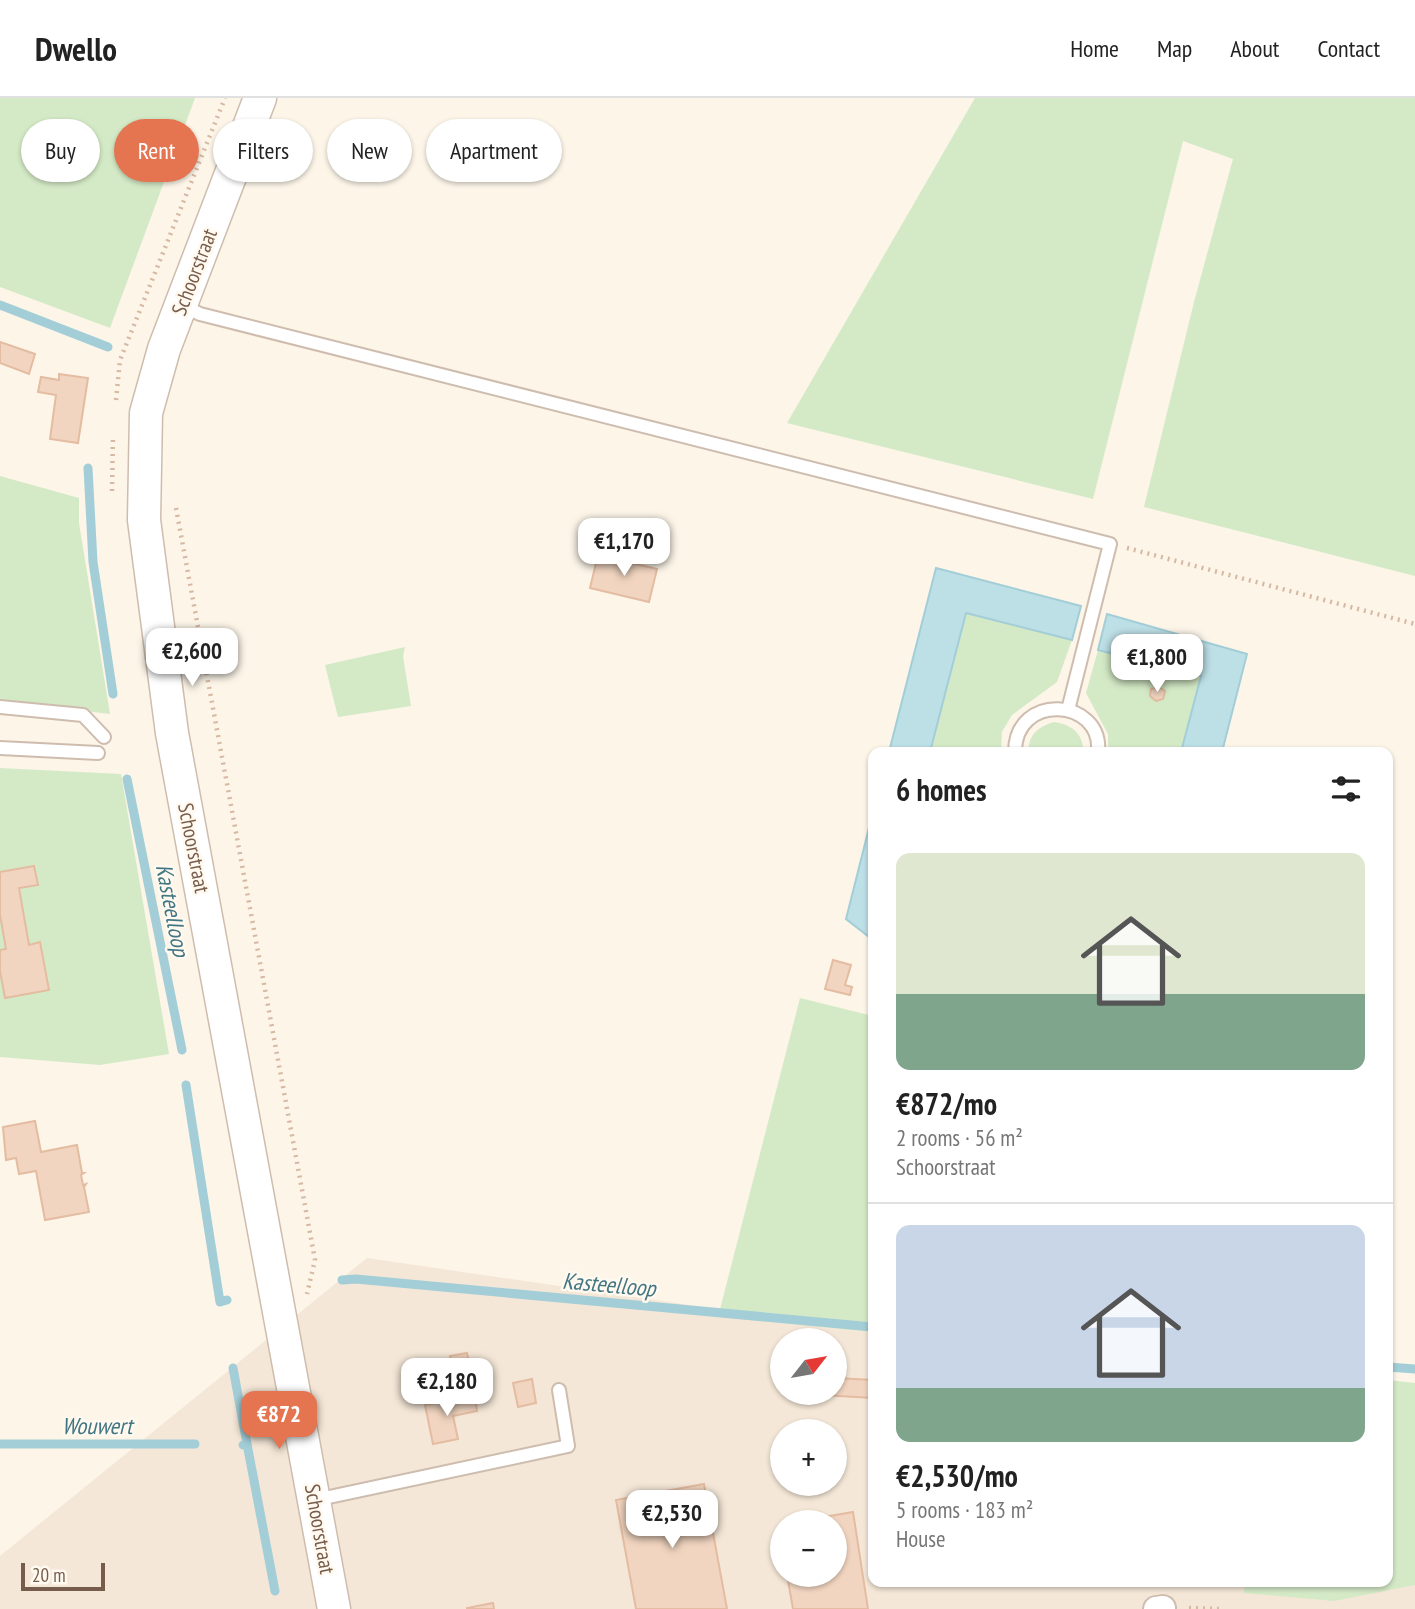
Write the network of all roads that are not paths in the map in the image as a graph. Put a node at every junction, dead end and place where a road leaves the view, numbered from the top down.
1 (260, 98) edge
2 (181, 305) junction
3 (0, 708) edge
4 (1068, 710) junction
5 (104, 737) dead end
6 (1015, 747) edge
7 (1097, 747) edge
8 (0, 748) edge
9 (98, 753) dead end
10 (559, 1390) dead end
11 (315, 1500) junction
12 (334, 1609) edge

1 - 2 street, Schoorstraat
2 - 4 lane
2 - 11 street, Schoorstraat
3 - 5 lane
4 - 6 lane
4 - 7 lane
8 - 9 lane
10 - 11 lane
11 - 12 street, Schoorstraat

